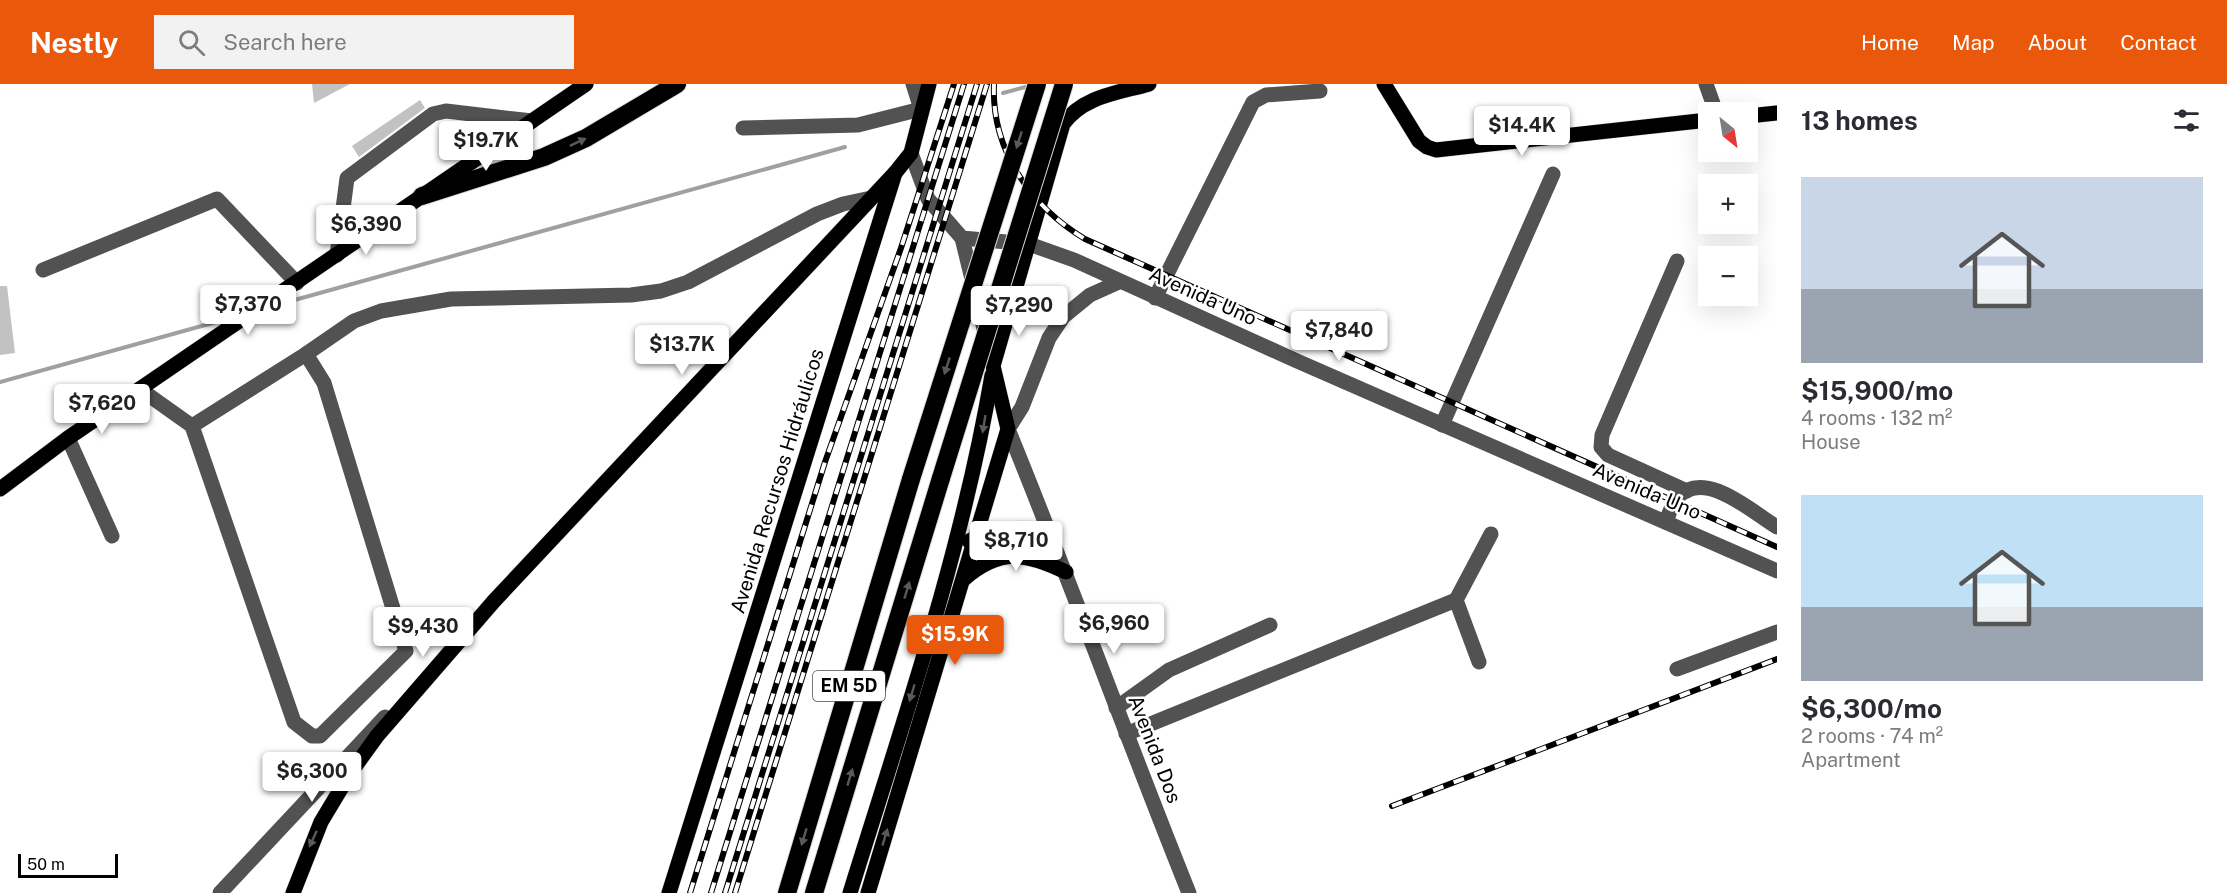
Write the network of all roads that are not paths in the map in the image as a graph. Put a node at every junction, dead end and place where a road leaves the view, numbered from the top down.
1 (586, 84) edge
2 (676, 84) edge
3 (913, 84) edge
4 (929, 84) edge
5 (1037, 84) edge
6 (1064, 84) edge
7 (1149, 84) edge
8 (1384, 84) edge
9 (1706, 84) edge
10 (1320, 90) dead end
11 (1712, 102) edge
12 (921, 109) junction
13 (1777, 113) edge
14 (1758, 115) edge
15 (532, 121) junction
16 (1698, 121) edge
17 (743, 128) dead end
18 (910, 153) junction
19 (895, 173) junction
20 (1553, 174) dead end
21 (422, 196) junction
22 (871, 198) junction
23 (963, 238) junction
24 (1029, 244) junction
25 (338, 255) junction
26 (1677, 261) dead end
27 (43, 270) dead end
28 (1119, 282) junction
29 (293, 285) junction
30 (1155, 298) junction
31 (306, 354) junction
32 (993, 366) junction
33 (140, 389) junction
34 (1442, 425) junction
35 (192, 426) junction
36 (1008, 429) junction
37 (68, 438) junction
38 (0, 489) edge
39 (1687, 491) junction
40 (1665, 522) junction
41 (1777, 527) edge
42 (1050, 530) junction
43 (1491, 534) dead end
44 (112, 536) dead end
45 (974, 539) junction
46 (955, 548) junction
47 (1777, 571) edge
48 (1066, 572) junction
49 (964, 579) junction
50 (1456, 600) junction
51 (494, 601) junction
52 (1270, 625) dead end
53 (1777, 632) edge
54 (1479, 662) dead end
55 (1677, 669) dead end
56 (1116, 708) junction
57 (1126, 734) junction
58 (220, 893) edge
59 (293, 893) edge
60 (669, 893) edge
61 (787, 893) edge
62 (814, 893) edge
63 (850, 893) edge
64 (868, 893) edge
65 (1189, 893) edge

1 - 15 main road
21 -> 2 highway
3 - 12 street
4 - 12 main road, Avenida Recursos Hidráulicos
5 -> 61 highway, EM 5D, bridge
62 -> 6 highway, EM 5D, bridge
7 - 24 main road, Avenida Dos
8 - 16 main road
9 - 11 street
10 - 30 street
12 - 17 street
12 - 18 main road, Avenida Recursos Hidráulicos
13 - 14 main road
15 - 21 main road
15 - 25 street
18 - 19 main road, Avenida Recursos Hidráulicos
18 - 23 street
19 - 22 main road
19 - 60 main road, Avenida Recursos Hidráulicos
20 - 34 street
21 - 25 main road
22 - 31 street
22 - 51 main road
23 - 24 street, Avenida Uno
23 - 32 street
24 - 28 street, Avenida Uno
24 - 32 main road, Avenida Dos
25 - 29 main road
26 - 39 street
27 - 29 street
28 - 30 street, Avenida Uno
28 - 36 street
29 - 33 main road
30 - 34 street, Avenida Uno
31 - 35 street
31 - 35 street
32 - 36 main road, Avenida Dos
32 -> 46 main road
33 - 35 street
33 - 37 main road
34 - 40 street, Avenida Uno
36 - 42 street, Avenida Dos
36 - 45 main road
37 - 38 main road
37 - 44 street
39 - 40 street
39 - 41 street
40 - 47 street, Avenida Uno
42 - 45 main road
42 - 48 street, Avenida Dos
43 - 50 street
45 - 46 main road
45 - 49 main road
46 -> 63 main road
48 - 49 main road
48 - 56 street, Avenida Dos
64 -> 49 main road
50 - 54 street
50 - 57 street
51 - 58 street
51 -> 59 main road
52 - 56 street
53 - 55 street
56 - 57 street, Avenida Dos
57 - 65 street, Avenida Dos

